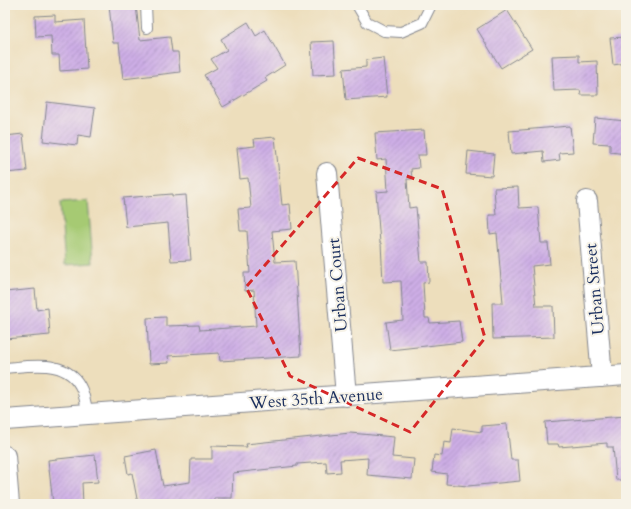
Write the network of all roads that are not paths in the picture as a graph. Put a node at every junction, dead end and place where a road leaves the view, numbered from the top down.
1 (146, 5) edge
2 (357, 5) edge
3 (432, 5) edge
4 (147, 28) dead end
5 (327, 173) dead end
6 (587, 201) dead end
7 (5, 368) edge
8 (626, 375) edge
9 (602, 377) junction
10 (346, 396) junction
11 (88, 414) junction
12 (5, 420) edge
13 (5, 456) edge
14 (9, 504) edge

1 - 4 lane
2 - 3 lane
5 - 10 street, Urban Court
6 - 9 street, Urban Street
7 - 11 lane
8 - 9 street, West 35th Avenue
9 - 10 street, West 35th Avenue
10 - 11 street, West 35th Avenue
11 - 12 street, West 35th Avenue
13 - 14 street

